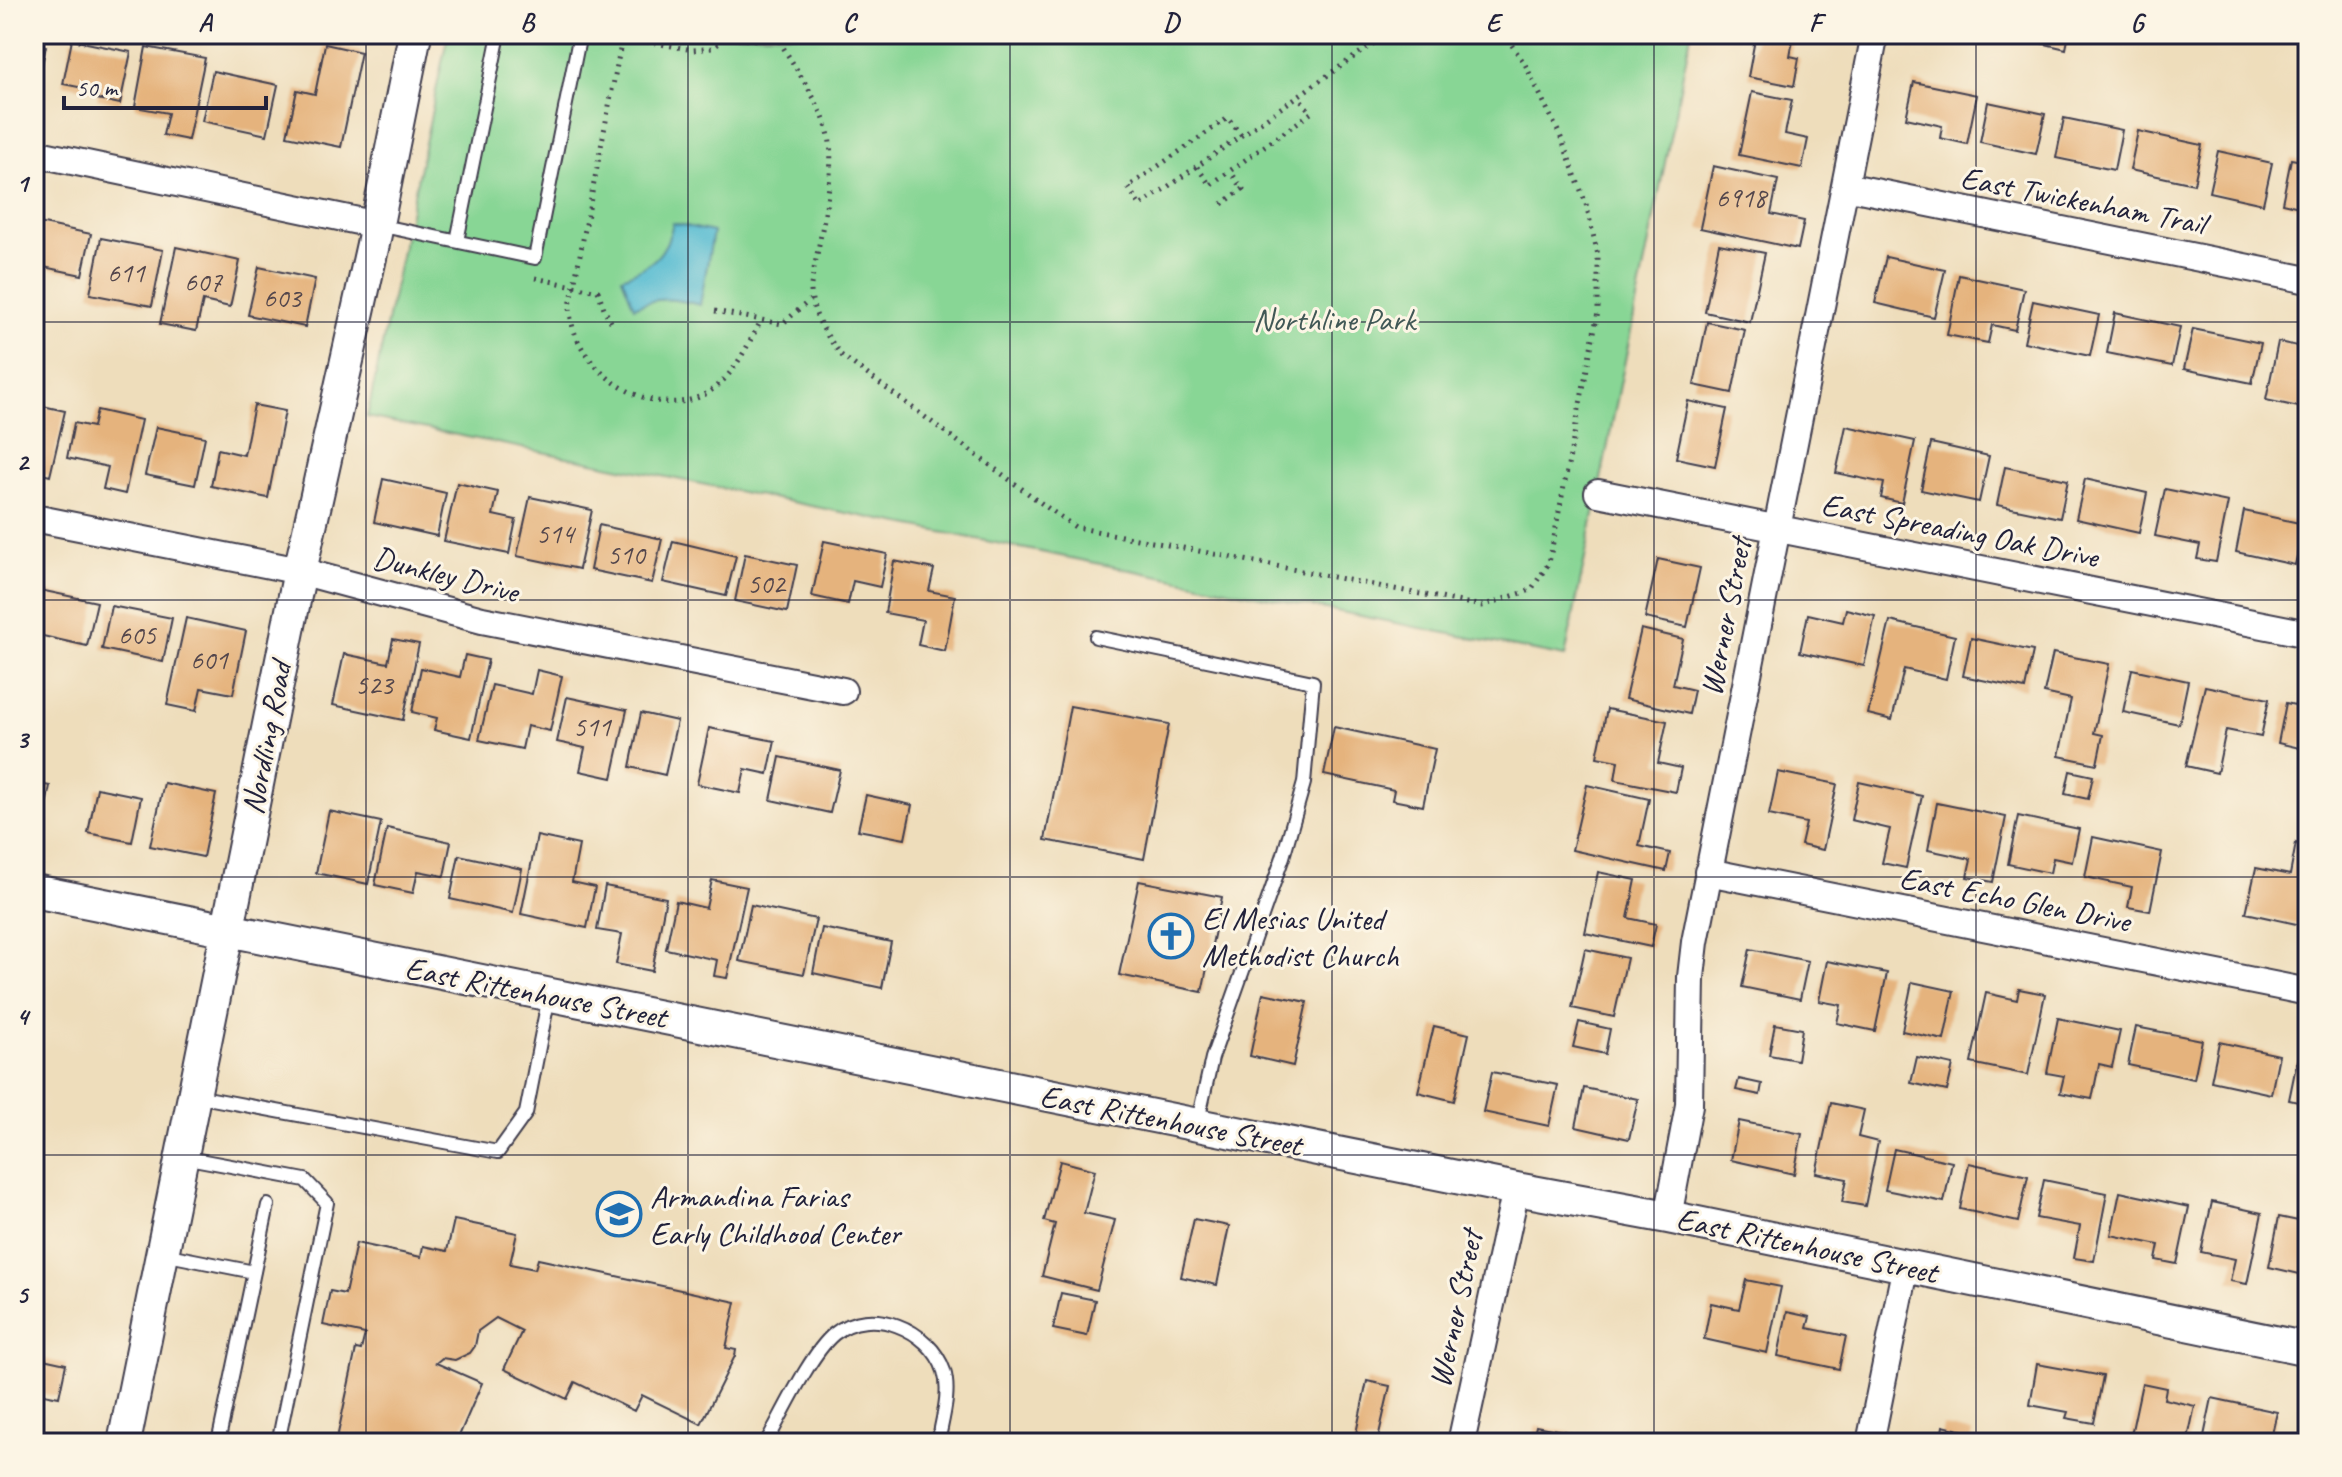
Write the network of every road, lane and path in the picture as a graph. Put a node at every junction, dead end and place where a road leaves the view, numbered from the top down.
1 (415, 34) edge
2 (499, 34) edge
3 (580, 34) edge
4 (657, 34) edge
5 (1387, 34) edge
6 (1504, 34) edge
7 (1875, 34) edge
8 (623, 35) edge
9 (776, 35) edge
10 (661, 44) junction
11 (1298, 96) junction
12 (1241, 135) junction
13 (34, 153) edge
14 (1197, 167) junction
15 (1230, 171) junction
16 (1845, 186) junction
17 (1222, 204) dead end
18 (377, 225) junction
19 (457, 241) junction
20 (2308, 280) edge
21 (574, 286) junction
22 (810, 300) junction
23 (715, 311) dead end
24 (761, 321) junction
25 (614, 327) dead end
26 (1598, 493) dead end
27 (34, 518) edge
28 (1777, 528) junction
29 (300, 571) junction
30 (2308, 634) edge
31 (1096, 637) dead end
32 (843, 691) dead end
33 (1708, 872) junction
34 (34, 891) edge
35 (227, 930) junction
36 (2308, 992) edge
37 (549, 995) junction
38 (193, 1096) junction
39 (1197, 1125) junction
40 (181, 1156) junction
41 (1516, 1189) junction
42 (268, 1205) dead end
43 (1668, 1217) junction
44 (162, 1254) junction
45 (1906, 1265) junction
46 (254, 1272) junction
47 (2308, 1349) edge
48 (124, 1443) edge
49 (218, 1443) edge
50 (278, 1443) edge
51 (766, 1443) edge
52 (938, 1443) edge
53 (1461, 1443) edge
54 (1870, 1443) edge

1 - 18 street, Nordling Road
2 - 19 lane
3 - 19 lane
4 - 10 path
5 - 11 path
6 - 22 path
7 - 16 street, Werner Street
8 - 10 path
8 - 21 path
9 - 10 path
9 - 22 path
11 - 12 path
11 - 15 path
12 - 14 path
12 - 14 path
13 - 18 street
14 - 15 path
15 - 17 path
16 - 20 street, East Twickenham Trail
16 - 28 street, Werner Street
18 - 19 lane
18 - 29 street, Nordling Road
21 - 24 path
21 - 25 path
22 - 24 path
23 - 24 path
26 - 28 street, East Spreading Oak Drive
27 - 29 street, Dunkley Drive
28 - 30 street, East Spreading Oak Drive
28 - 33 street, Werner Street
29 - 32 street, Dunkley Drive
29 - 35 street, Nordling Road
31 - 39 lane
33 - 36 street, East Echo Glen Drive
33 - 43 street, Werner Street
34 - 35 street, East Rittenhouse Street
35 - 37 street, East Rittenhouse Street
35 - 38 street, Nordling Road
37 - 38 lane
37 - 39 street, East Rittenhouse Street
38 - 40 street, Nordling Road
39 - 41 street, East Rittenhouse Street
40 - 44 street, Nordling Road
40 - 50 lane
41 - 43 street, East Rittenhouse Street
41 - 53 street, Werner Street
42 - 46 lane
43 - 45 street, East Rittenhouse Street
44 - 46 lane
44 - 48 street, Nordling Road
45 - 47 street, East Rittenhouse Street
45 - 54 street
46 - 49 lane
51 - 52 lane

